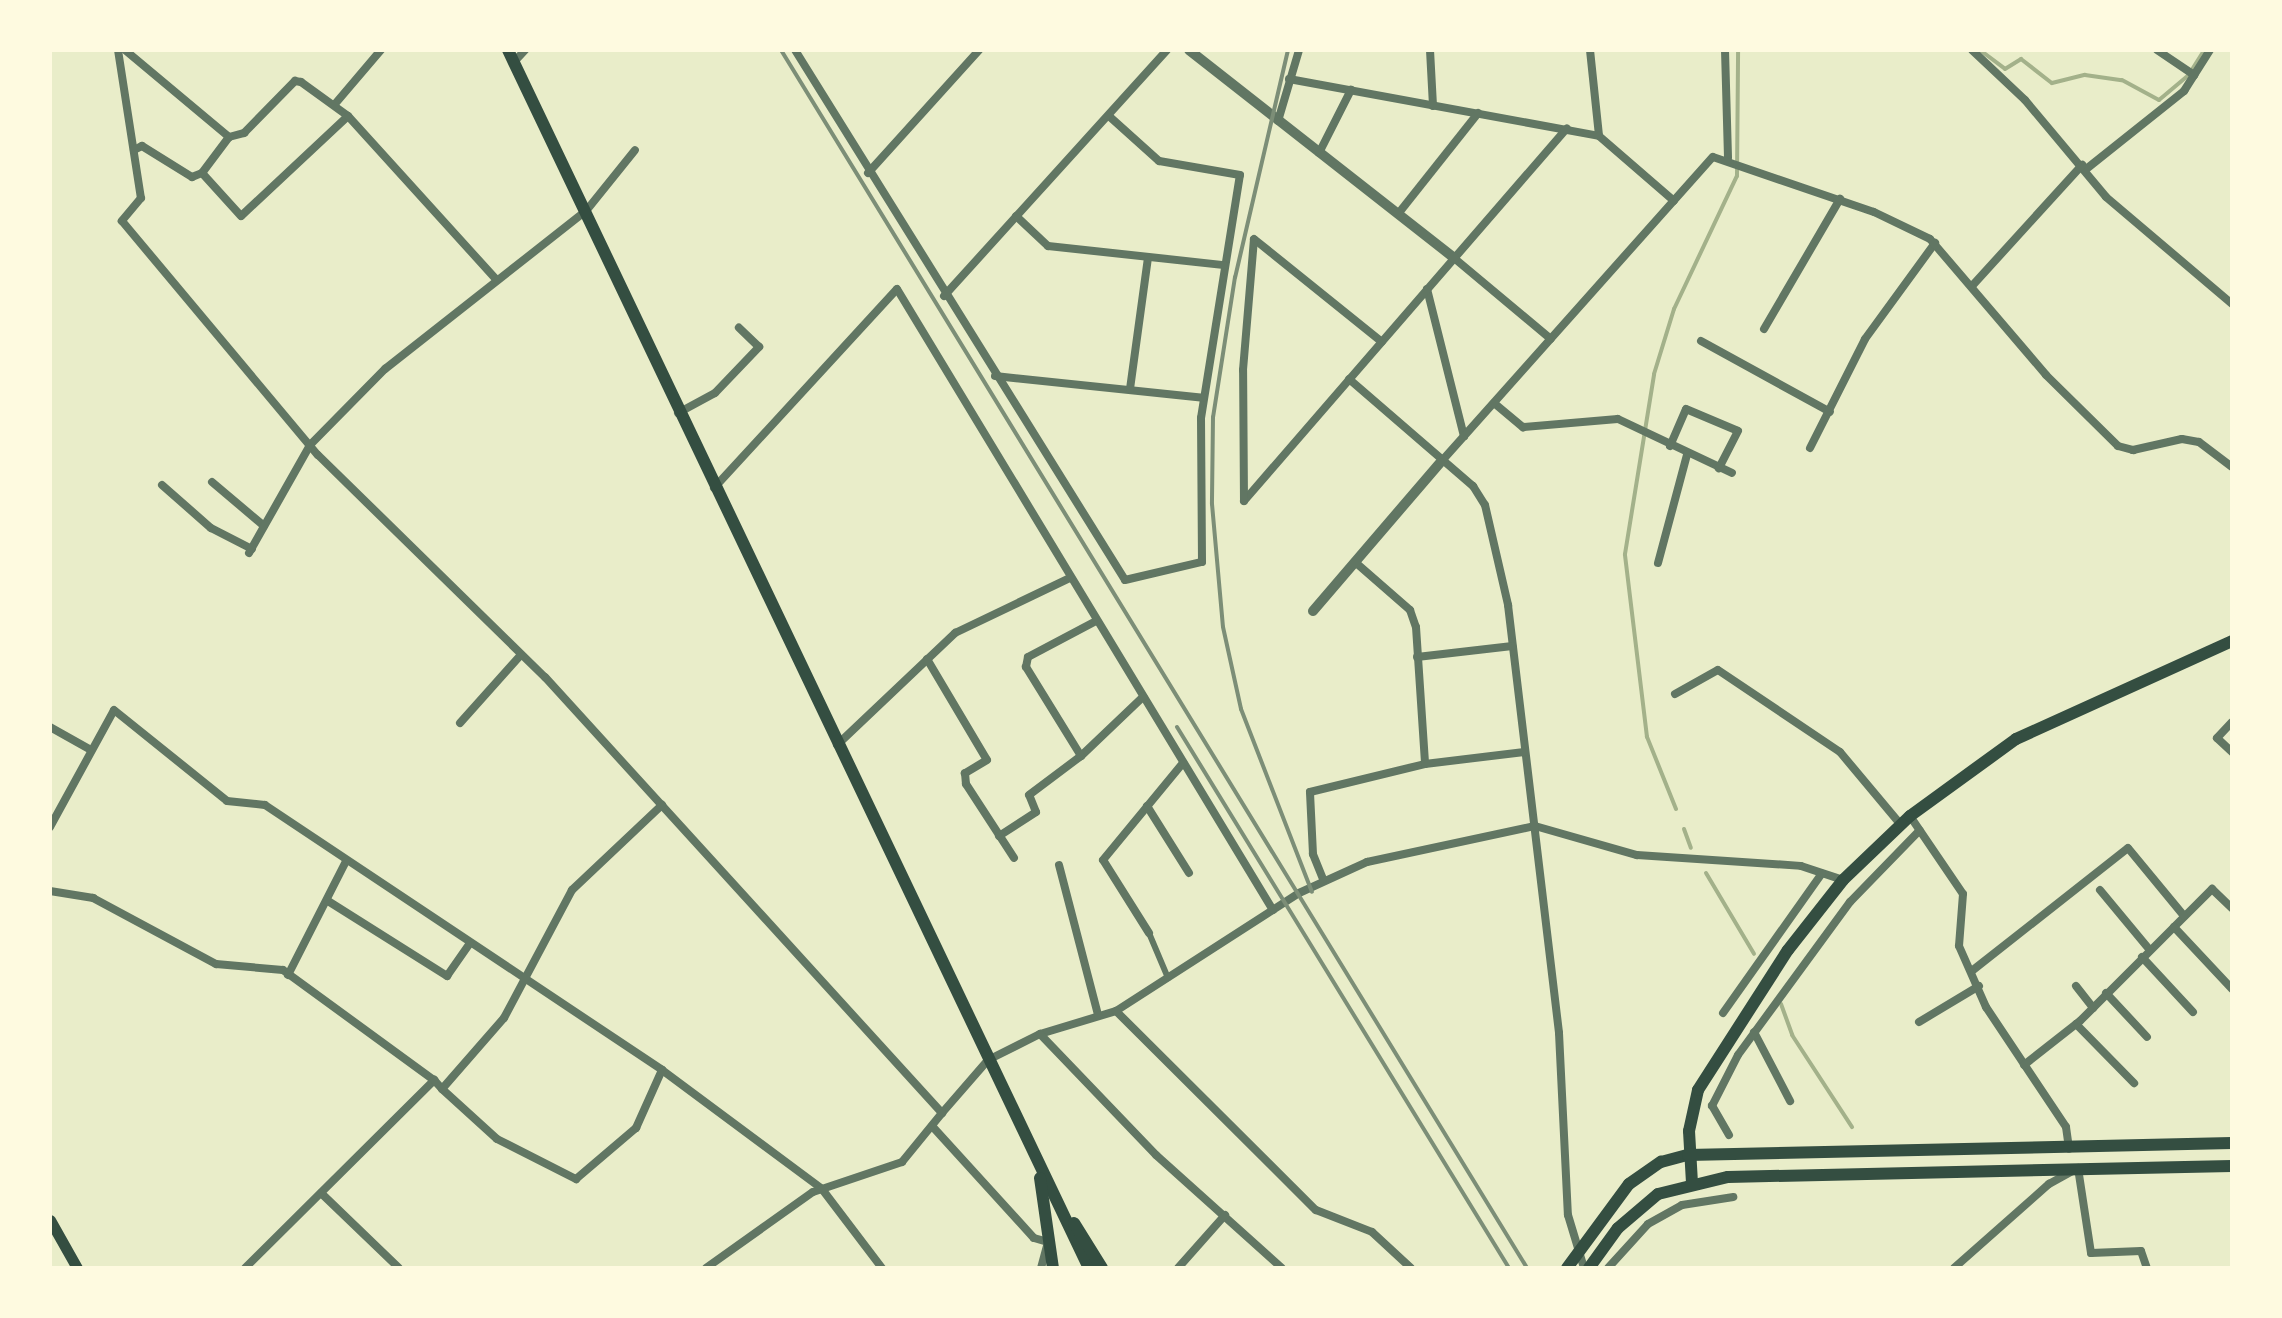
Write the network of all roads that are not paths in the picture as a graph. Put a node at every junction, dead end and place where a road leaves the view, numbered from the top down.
1 (122, 50) edge
2 (381, 50) edge
3 (525, 50) edge
4 (979, 50) edge
5 (1166, 50) edge
6 (1189, 50) edge
7 (1299, 50) edge
8 (1430, 50) edge
9 (1590, 50) edge
10 (1725, 50) edge
11 (1972, 50) edge
12 (2210, 50) edge
13 (2162, 51) edge
14 (799, 52) edge
15 (510, 56) edge
16 (1202, 56) edge
17 (2194, 76) junction
18 (1289, 79) junction
19 (1351, 90) junction
20 (335, 104) junction
21 (1432, 106) junction
22 (1478, 114) junction
23 (348, 116) junction
24 (1109, 116) junction
25 (1278, 121) junction
26 (1567, 128) junction
27 (1599, 136) junction
28 (229, 137) junction
29 (134, 150) junction
30 (635, 150) dead end
31 (1319, 153) junction
32 (1728, 158) junction
33 (2084, 167) junction
34 (202, 173) junction
35 (868, 173) junction
36 (1840, 199) junction
37 (1674, 201) junction
38 (586, 211) junction
39 (1398, 214) junction
40 (1016, 216) junction
41 (1935, 243) junction
42 (1148, 257) junction
43 (1454, 258) junction
44 (1224, 265) junction
45 (496, 279) junction
46 (1972, 286) junction
47 (1427, 289) junction
48 (944, 296) junction
49 (2232, 304) edge
50 (739, 328) dead end
51 (1764, 329) dead end
52 (1551, 338) junction
53 (1701, 340) dead end
54 (1382, 342) junction
55 (995, 376) junction
56 (1350, 379) junction
57 (1130, 389) junction
58 (1204, 398) junction
59 (1494, 403) junction
60 (1830, 412) junction
61 (678, 413) junction
62 (1464, 436) junction
63 (310, 444) junction
64 (1670, 446) junction
65 (1810, 448) dead end
66 (1687, 455) junction
67 (1440, 463) junction
68 (2232, 467) edge
69 (1719, 468) junction
70 (1732, 473) dead end
71 (212, 482) dead end
72 (162, 485) dead end
73 (713, 489) junction
74 (264, 526) junction
75 (1355, 562) junction
76 (1658, 563) dead end
77 (1070, 578) junction
78 (1313, 611) dead end
79 (1096, 621) junction
80 (2232, 640) edge
81 (1512, 646) junction
82 (520, 656) junction
83 (1417, 657) junction
84 (927, 658) junction
85 (1676, 694) dead end
86 (1143, 697) junction
87 (2232, 722) edge
88 (460, 723) dead end
89 (50, 727) edge
90 (837, 745) junction
91 (89, 748) junction
92 (1524, 752) junction
93 (2232, 752) edge
94 (1081, 756) junction
95 (1183, 763) junction
96 (1425, 764) junction
97 (662, 805) junction
98 (1147, 806) junction
99 (1906, 820) junction
100 (1534, 826) junction
101 (50, 828) edge
102 (1920, 830) junction
103 (999, 836) junction
104 (1014, 858) dead end
105 (346, 861) junction
106 (1059, 865) dead end
107 (1189, 873) dead end
108 (1822, 873) junction
109 (1323, 879) junction
110 (1843, 880) junction
111 (2100, 890) dead end
112 (50, 891) edge
113 (328, 901) junction
114 (2232, 908) edge
115 (1273, 910) junction
116 (2184, 916) junction
117 (2174, 927) junction
118 (1149, 933) joint
119 (470, 944) junction
120 (2146, 953) junction
121 (1973, 970) junction
122 (288, 975) junction
123 (1168, 979) junction
124 (529, 980) junction
125 (1979, 986) junction
126 (2076, 986) dead end
127 (2232, 989) edge
128 (2106, 994) junction
129 (2093, 1008) junction
130 (1116, 1010) junction
131 (2193, 1012) dead end
132 (1723, 1013) dead end
133 (1098, 1014) junction
134 (1919, 1022) dead end
135 (2076, 1024) junction
136 (1754, 1032) junction
137 (1040, 1034) junction
138 (2147, 1037) dead end
139 (988, 1060) junction
140 (2024, 1065) junction
141 (662, 1070) junction
142 (434, 1080) junction
143 (2134, 1083) dead end
144 (442, 1089) junction
145 (1790, 1101) dead end
146 (942, 1113) junction
147 (932, 1126) junction
148 (1729, 1135) dead end
149 (2230, 1141) edge
150 (2068, 1150) junction
151 (1688, 1155) junction
152 (1039, 1165) junction
153 (2232, 1166) edge
154 (2078, 1168) junction
155 (1692, 1183) junction
156 (822, 1189) junction
157 (321, 1193) junction
158 (1733, 1197) dead end
159 (1057, 1206) junction
160 (1226, 1215) junction
161 (52, 1230) edge
162 (1048, 1242) junction
163 (1598, 1265) edge
164 (77, 1268) edge
165 (245, 1268) edge
166 (399, 1268) edge
167 (706, 1268) edge
168 (882, 1268) edge
169 (1041, 1268) edge
170 (1053, 1268) edge
171 (1078, 1268) edge
172 (1089, 1268) edge
173 (1102, 1268) edge
174 (1178, 1268) edge
175 (1282, 1268) edge
176 (1411, 1268) edge
177 (1567, 1268) edge
178 (1954, 1268) edge
179 (2147, 1268) edge

1 - 28 street
1 - 29 street
2 - 20 street
3 - 15 street
4 - 35 street
5 - 24 street
6 - 16 street
7 - 18 street
8 - 21 street
9 - 27 street
10 - 32 street
11 - 33 street
12 - 17 street
13 - 17 street
14 - 35 street
15 - 38 main road
16 - 25 street
17 - 33 street
18 - 19 street
18 - 25 street
19 - 21 street
19 - 31 street
20 - 23 street
20 - 28 street
21 - 22 street
22 - 26 street
22 - 39 street
23 - 34 street
23 - 45 street
24 - 40 street
24 - 44 street
25 - 31 street
26 - 27 street
26 - 43 street
27 - 37 street
28 - 34 street
29 - 34 street
29 - 63 street
30 - 38 street
31 - 39 street
32 - 36 street
32 - 37 street
33 - 46 street
33 - 49 street
35 - 48 street
36 - 41 street
36 - 51 street
37 - 52 street
38 - 45 street
38 - 61 main road
39 - 43 street
40 - 42 street
40 - 48 street
41 - 46 street
41 - 60 street
42 - 44 street
42 - 57 street
43 - 47 street
43 - 52 street
44 - 58 street
45 - 63 street
46 - 68 street
47 - 54 street
47 - 62 street
48 - 55 street
50 - 61 street
52 - 59 street
53 - 60 street
54 - 56 street
54 - 56 street
55 - 57 street
55 - 58 street
56 - 67 street
57 - 58 street
59 - 62 street
59 - 64 street
60 - 65 street
61 - 73 main road
62 - 67 street
63 - 74 street
63 - 82 street
64 - 66 street
64 - 69 street
66 - 69 street
66 - 76 street
67 - 75 street
67 - 81 street
69 - 70 street
71 - 74 street
72 - 74 street
73 - 77 street
73 - 90 main road
75 - 78 street
75 - 83 street
77 - 79 street
77 - 84 street
79 - 86 street
79 - 94 street
80 - 99 main road
81 - 83 street
81 - 92 street
82 - 88 street
82 - 97 street
83 - 96 street
84 - 90 street
84 - 103 street
85 - 99 street
86 - 94 street
86 - 95 street
87 - 93 street
89 - 91 street
90 - 139 main road
91 - 101 street
91 - 105 street
92 - 96 street
92 - 100 street
94 - 103 street
95 - 98 street
95 - 115 street
96 - 109 street
97 - 124 street
97 - 146 street
98 - 107 street
98 - 118 street
99 - 102 street
99 - 110 main road
100 - 108 street
100 - 109 street
100 - 163 street
102 - 121 street
102 - 136 street
103 - 104 street
105 - 113 street
105 - 119 street
106 - 133 street
108 - 110 street
108 - 132 street
109 - 115 street
110 - 151 main road
111 - 120 street
112 - 122 street
113 - 119 street
113 - 122 street
114 - 116 street
115 - 123 street
116 - 117 street
116 - 121 street
117 - 120 street
117 - 127 street
118 - 123 street
119 - 124 street
120 - 128 street
120 - 131 street
121 - 125 street
122 - 142 street
123 - 130 street
124 - 141 street
124 - 144 street
125 - 134 street
125 - 140 street
126 - 129 street
128 - 129 street
128 - 138 street
129 - 135 street
130 - 133 street
130 - 176 street
133 - 137 street
135 - 140 street
135 - 143 street
136 - 145 street
136 - 148 street
137 - 139 street
137 - 160 street
139 - 146 street
139 - 152 main road
140 - 150 street
141 - 144 street
141 - 156 street
142 - 144 street
142 - 157 street
146 - 147 street
147 - 156 street
147 - 162 street
149 - 150 main road
150 - 151 main road
151 - 155 main road
151 - 177 main road
152 - 159 main road
152 - 162 main road
152 - 173 main road
153 - 154 main road
154 - 155 main road
154 - 178 street
154 - 179 street
155 - 163 main road
156 - 167 street
156 - 168 street
157 - 165 street
157 - 166 street
158 - 163 street
159 - 171 main road
159 - 172 main road
160 - 174 street
160 - 175 street
161 - 164 main road
162 - 169 street
162 - 170 main road

